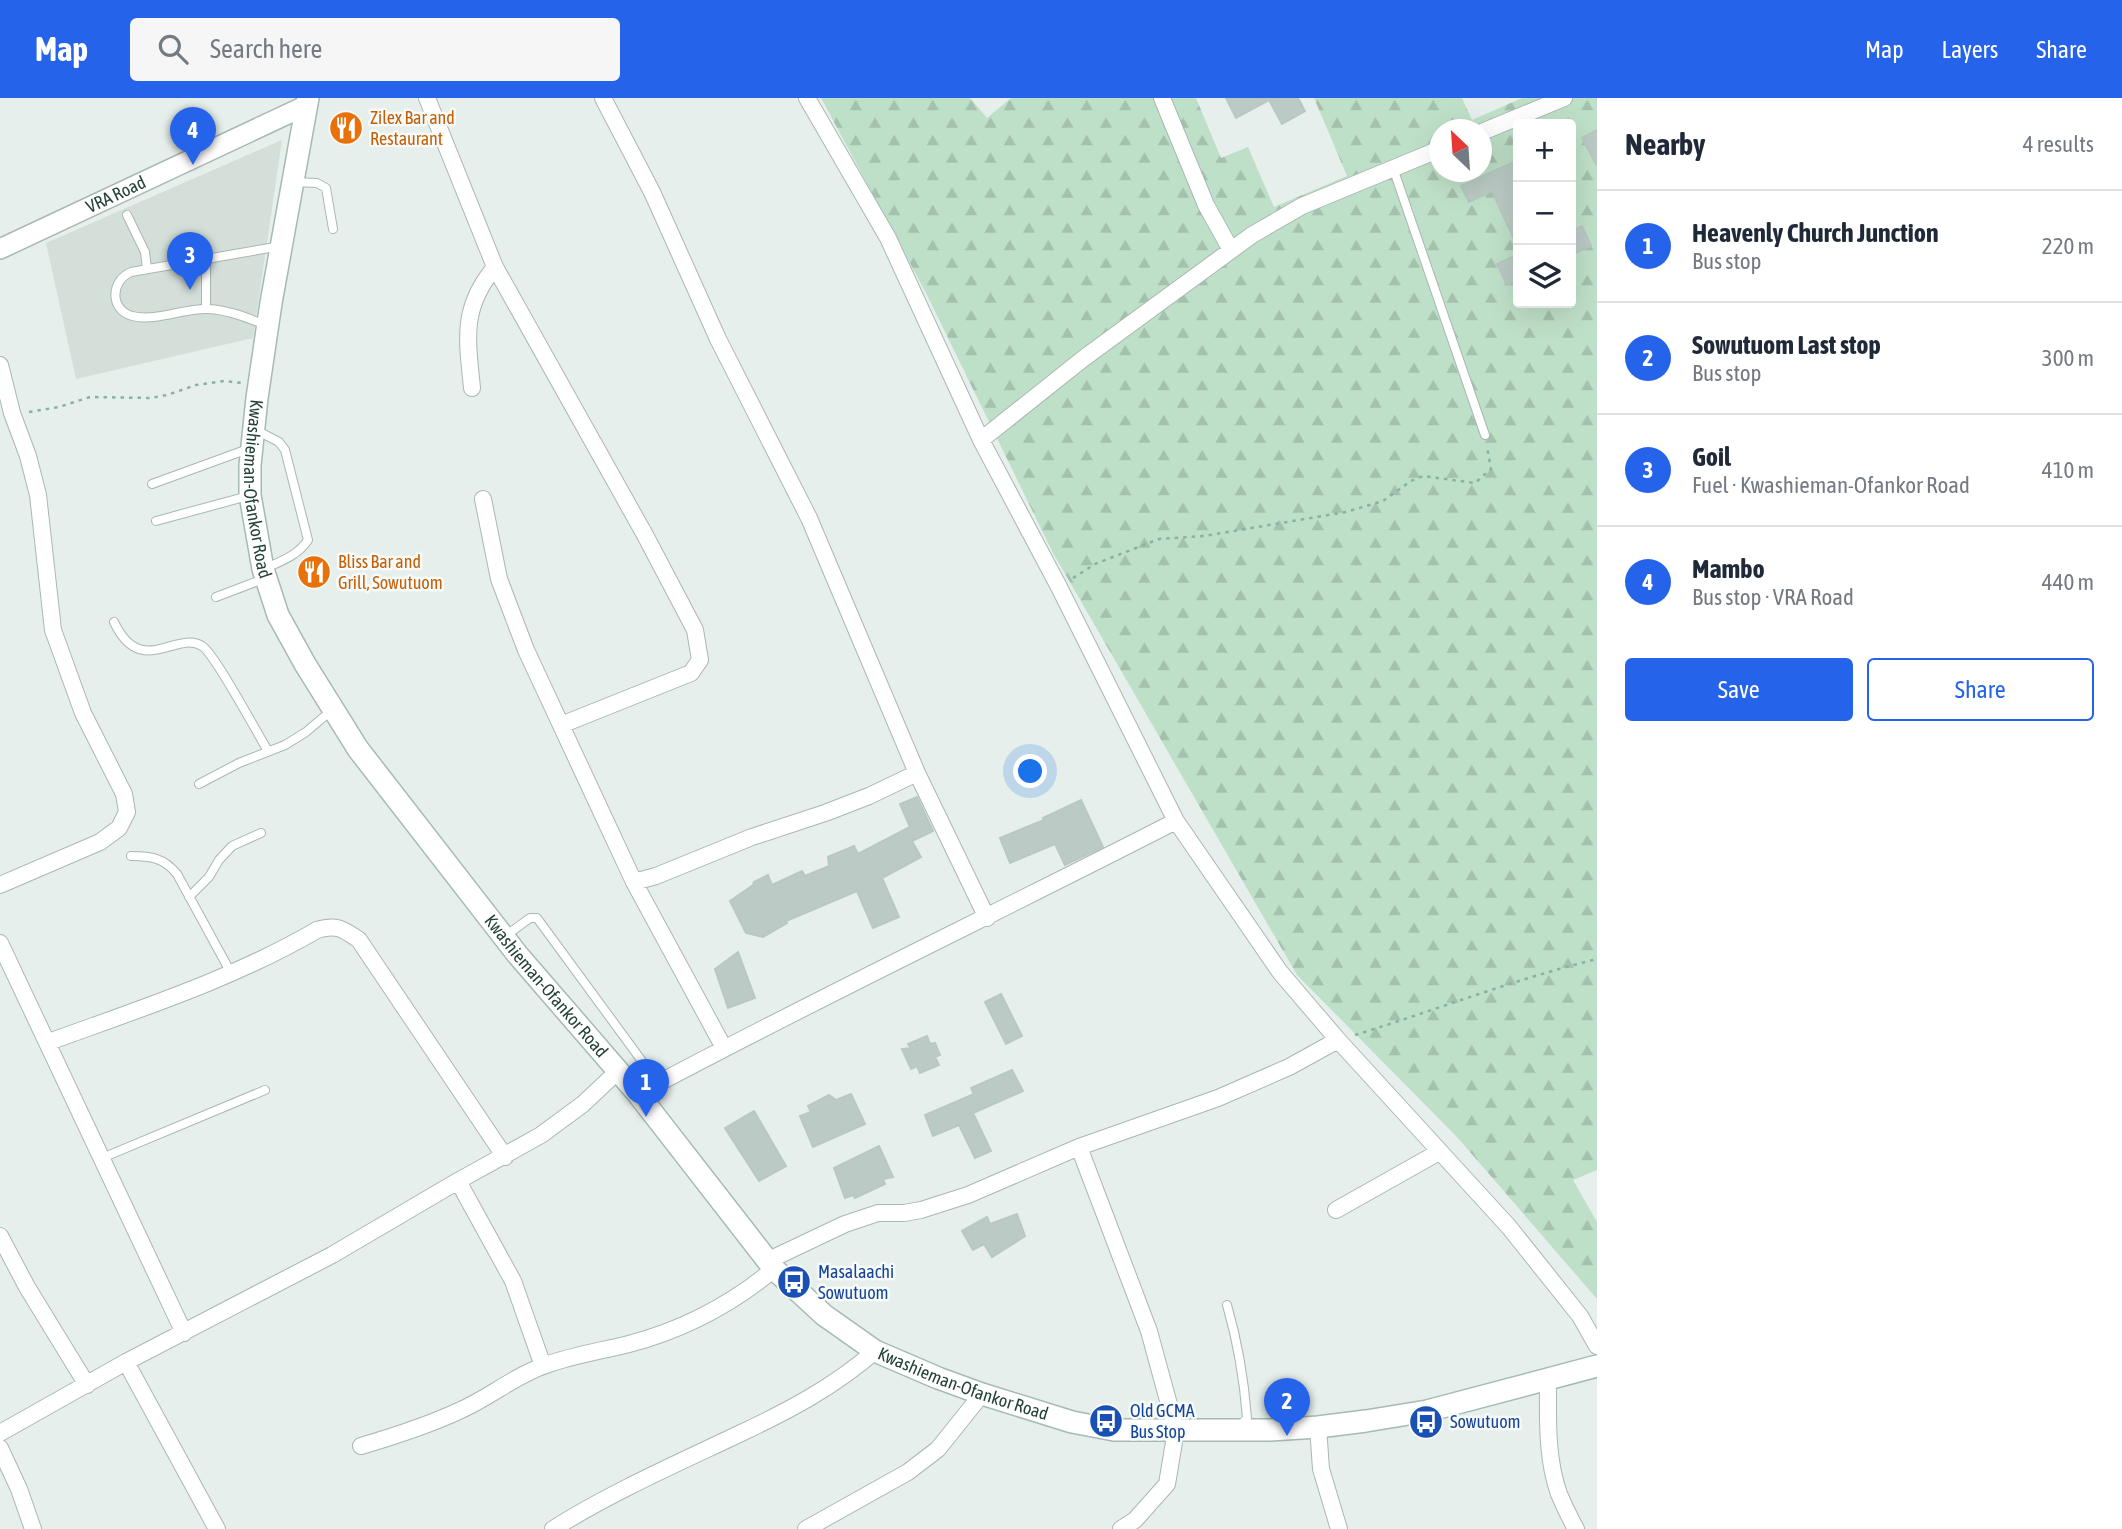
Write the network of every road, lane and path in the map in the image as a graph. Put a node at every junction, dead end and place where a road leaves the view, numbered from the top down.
1 (427, 98) edge
2 (603, 98) edge
3 (807, 98) edge
4 (1162, 98) edge
5 (1564, 98) edge
6 (312, 100) edge
7 (1492, 128) edge
8 (1429, 153) edge
9 (1393, 168) junction
10 (292, 182) junction
11 (127, 215) dead end
12 (333, 229) dead end
13 (281, 246) junction
14 (0, 249) edge
15 (1231, 250) junction
16 (206, 258) junction
17 (495, 267) junction
18 (147, 269) junction
19 (206, 309) junction
20 (268, 326) junction
21 (0, 365) edge
22 (259, 385) junction
23 (472, 388) dead end
24 (12, 413) junction
25 (1485, 435) joint
26 (253, 438) junction
27 (981, 440) junction
28 (152, 484) dead end
29 (250, 495) junction
30 (483, 499) dead end
31 (156, 521) dead end
32 (264, 573) junction
33 (1059, 587) junction
34 (216, 597) dead end
35 (114, 622) dead end
36 (332, 710) junction
37 (561, 725) junction
38 (268, 751) junction
39 (917, 773) junction
40 (199, 784) dead end
41 (1176, 821) junction
42 (261, 833) dead end
43 (131, 856) dead end
44 (634, 882) junction
45 (0, 885) edge
46 (189, 897) junction
47 (987, 918) junction
48 (504, 937) junction
49 (0, 943) edge
50 (1597, 959) edge
51 (231, 973) junction
52 (1338, 1040) junction
53 (48, 1042) junction
54 (724, 1048) junction
55 (647, 1068) dead end
56 (618, 1071) junction
57 (265, 1090) dead end
58 (638, 1094) junction
59 (1079, 1147) junction
60 (1439, 1152) junction
61 (505, 1157) junction
62 (102, 1158) junction
63 (458, 1181) junction
64 (1336, 1210) dead end
65 (1, 1242) edge
66 (771, 1265) junction
67 (1227, 1305) dead end
68 (184, 1333) junction
69 (1597, 1346) edge
70 (875, 1351) junction
71 (126, 1362) junction
72 (543, 1366) junction
73 (1597, 1366) edge
74 (1548, 1379) junction
75 (88, 1385) junction
76 (982, 1394) junction
77 (1318, 1427) junction
78 (1176, 1430) junction
79 (1235, 1430) junction
80 (0, 1433) edge
81 (361, 1446) dead end
82 (0, 1448) edge
83 (33, 1529) edge
84 (216, 1529) edge
85 (553, 1529) edge
86 (806, 1529) edge
87 (1121, 1529) edge
88 (1339, 1529) edge
89 (1576, 1529) edge

1 - 17 street
2 - 39 street
3 - 27 street
4 - 15 street
5 - 7 street
6 - 10 main road, Kwashieman-Ofankor Road
6 - 14 street, VRA Road
8 - 9 street
9 - 15 street
9 - 25 lane
10 - 12 lane
10 - 13 main road, Kwashieman-Ofankor Road
11 - 18 lane
13 - 16 lane
13 - 20 main road, Kwashieman-Ofankor Road
15 - 27 street
16 - 18 lane
16 - 19 lane
17 - 23 street
17 - 37 street
18 - 19 lane
19 - 20 lane
20 - 22 main road, Kwashieman-Ofankor Road
21 - 24 street
22 - 24 path
22 - 26 main road, Kwashieman-Ofankor Road
24 - 45 street
25 - 33 path
26 - 28 lane
26 - 29 main road, Kwashieman-Ofankor Road
26 - 32 lane
27 - 33 street
29 - 31 lane
29 - 32 main road, Kwashieman-Ofankor Road
30 - 37 street
32 - 34 lane
32 - 36 main road, Kwashieman-Ofankor Road
33 - 41 street
35 - 38 lane
36 - 38 lane
36 - 48 main road, Kwashieman-Ofankor Road
37 - 44 street
38 - 40 lane
39 - 44 street
39 - 47 street
41 - 47 street
41 - 52 street
42 - 46 lane
43 - 46 lane
44 - 54 street
46 - 51 lane
47 - 54 street
48 - 55 lane
48 - 56 main road, Kwashieman-Ofankor Road
49 - 53 street
50 - 52 path
51 - 53 street
51 - 61 street
52 - 59 street
52 - 60 street
53 - 62 street
54 - 58 street
56 - 58 main road, Kwashieman-Ofankor Road
56 - 61 street
57 - 62 lane
58 - 66 main road, Kwashieman-Ofankor Road
59 - 66 street
59 - 78 street
60 - 64 street
60 - 69 street
61 - 63 street
62 - 68 street
63 - 68 street
63 - 72 street
65 - 75 street
66 - 70 main road, Kwashieman-Ofankor Road
66 - 72 street
67 - 79 lane
68 - 71 street
70 - 76 main road, Kwashieman-Ofankor Road
70 - 85 street
71 - 75 street
71 - 84 street
72 - 81 street
73 - 74 main road, Kwashieman-Ofankor Road
74 - 77 main road, Kwashieman-Ofankor Road
74 - 89 street
75 - 80 street
76 - 78 main road, Kwashieman-Ofankor Road
76 - 86 street
77 - 79 main road, Kwashieman-Ofankor Road
77 - 88 street
78 - 79 main road, Kwashieman-Ofankor Road
78 - 87 street
82 - 83 street

